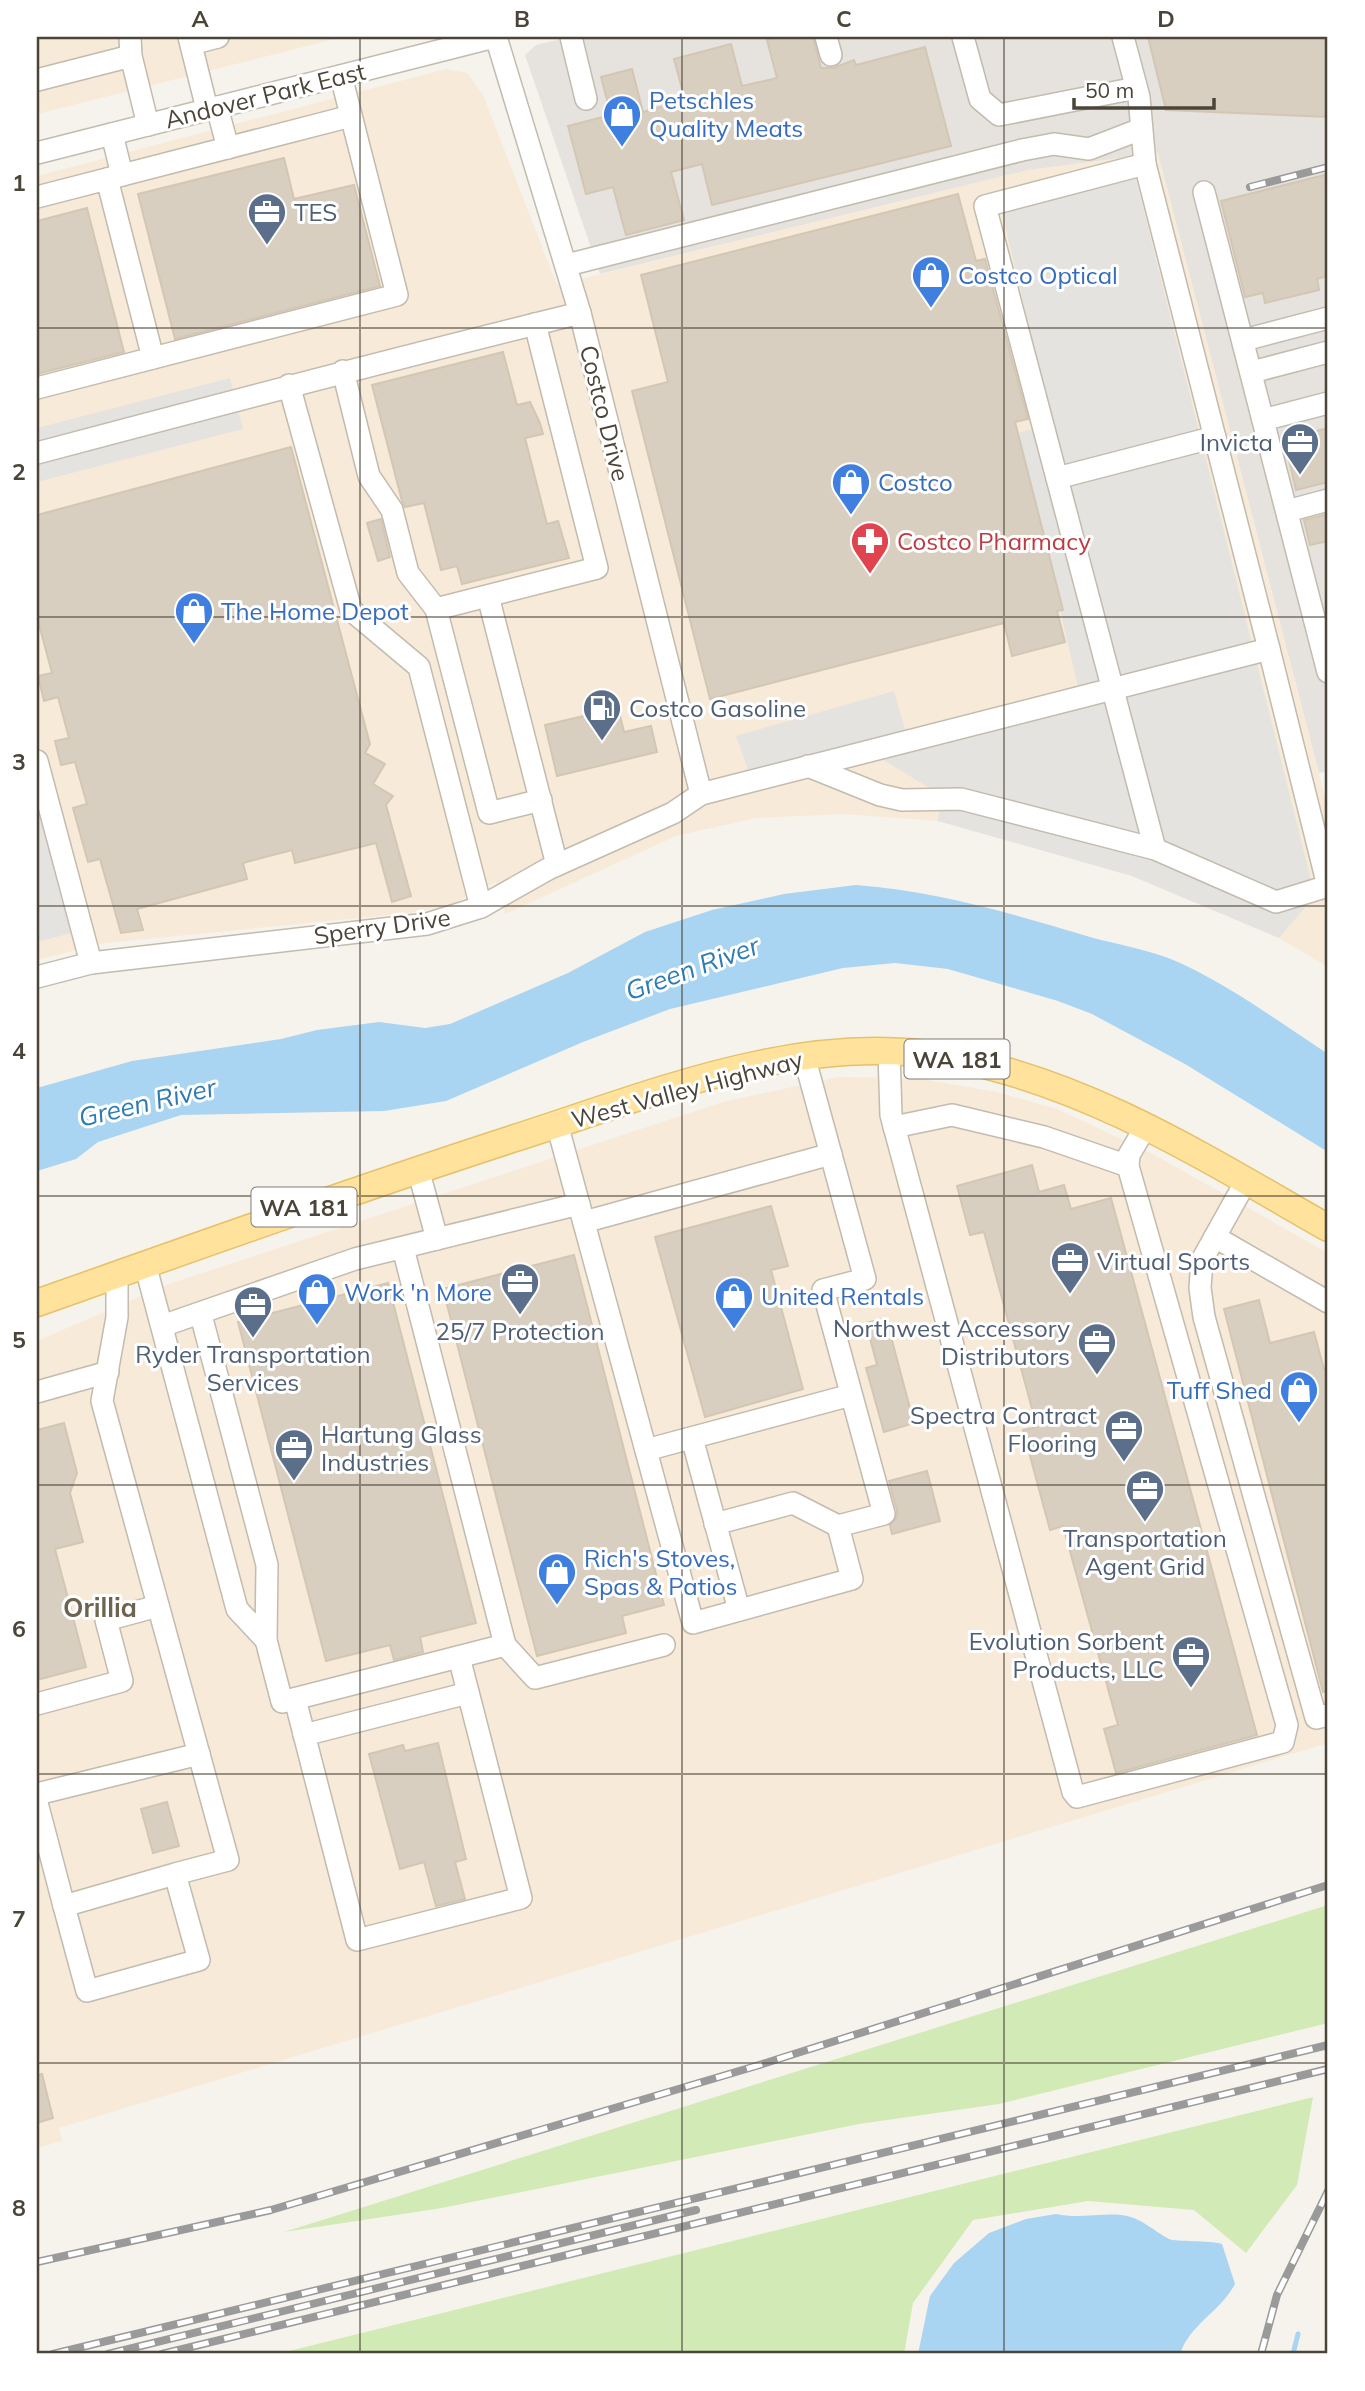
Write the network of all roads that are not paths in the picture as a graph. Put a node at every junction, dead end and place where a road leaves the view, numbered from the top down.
1 (218, 37) edge
2 (495, 37) edge
3 (571, 37) edge
4 (963, 37) edge
5 (1123, 37) edge
6 (190, 40) edge
7 (130, 46) edge
8 (341, 76) junction
9 (37, 80) edge
10 (1136, 88) junction
11 (586, 99) dead end
12 (212, 108) junction
13 (351, 116) junction
14 (148, 125) junction
15 (1141, 129) junction
16 (112, 134) junction
17 (228, 148) junction
18 (37, 153) edge
19 (1145, 164) junction
20 (115, 177) junction
21 (1204, 192) dead end
22 (37, 197) edge
23 (566, 265) junction
24 (580, 313) junction
25 (1328, 318) edge
26 (535, 324) junction
27 (1244, 340) junction
28 (1328, 352) edge
29 (153, 358) junction
30 (343, 371) junction
31 (1252, 372) junction
32 (289, 385) junction
33 (37, 388) edge
34 (1328, 403) edge
35 (1263, 420) junction
36 (1215, 437) junction
37 (37, 453) edge
38 (1055, 469) junction
39 (1328, 500) edge
40 (1287, 511) junction
41 (488, 596) junction
42 (436, 609) junction
43 (1325, 643) edge
44 (1269, 649) junction
45 (1328, 671) edge
46 (1113, 689) junction
47 (37, 761) edge
48 (808, 766) junction
49 (701, 794) junction
50 (541, 800) junction
51 (1155, 849) junction
52 (557, 865) junction
53 (481, 908) junction
54 (91, 963) junction
55 (37, 977) edge
56 (889, 1052) junction
57 (804, 1056) junction
58 (557, 1124) junction
59 (1146, 1126) junction
60 (894, 1127) junction
61 (831, 1154) junction
62 (1128, 1166) junction
63 (418, 1169) junction
64 (1246, 1181) junction
65 (581, 1213) junction
66 (1328, 1228) edge
67 (1215, 1237) junction
68 (438, 1239) junction
69 (402, 1248) junction
70 (145, 1264) junction
71 (117, 1274) junction
72 (1328, 1302) edge
73 (37, 1303) edge
74 (201, 1315) junction
75 (162, 1326) junction
76 (108, 1372) junction
77 (37, 1392) edge
78 (851, 1395) junction
79 (692, 1438) junction
80 (646, 1450) junction
81 (715, 1524) junction
82 (838, 1527) junction
83 (158, 1606) junction
84 (738, 1610) junction
85 (266, 1640) junction
86 (505, 1645) junction
87 (664, 1645) dead end
88 (459, 1657) junction
89 (468, 1693) junction
90 (295, 1699) junction
91 (37, 1704) edge
92 (1328, 1714) edge
93 (304, 1735) junction
94 (199, 1754) junction
95 (37, 1794) edge
96 (37, 1803) edge
97 (175, 1874) junction
98 (64, 1906) junction

1 - 6 street
2 - 8 street, Andover Park East
2 - 23 street, Costco Drive
3 - 11 street
4 - 10 street
5 - 10 street
6 - 12 street
7 - 9 street
7 - 14 street
8 - 12 street, Andover Park East
8 - 13 street
10 - 15 street
12 - 14 street, Andover Park East
12 - 17 street
13 - 17 street
13 - 29 street
14 - 16 street, Andover Park East
15 - 19 street
15 - 23 street
16 - 18 street, Andover Park East
16 - 20 street
17 - 20 street
19 - 36 street
19 - 38 street
20 - 22 street
20 - 29 street
21 - 27 street
23 - 24 street, Costco Drive
24 - 26 street
24 - 49 street, Costco Drive
25 - 27 street
26 - 30 street
26 - 41 street
27 - 31 street
28 - 31 street
29 - 33 street
30 - 32 street
30 - 42 street
31 - 35 street
32 - 37 street
32 - 53 street
34 - 35 street
35 - 40 street
36 - 38 street
36 - 44 street
38 - 46 street
39 - 40 street
40 - 43 street
41 - 42 street
41 - 50 street
42 - 50 street
43 - 45 street
44 - 46 street, Sperry Drive
44 - 51 street
46 - 48 street, Sperry Drive
46 - 51 street
47 - 54 street
48 - 49 street, Sperry Drive
48 - 51 street
49 - 52 street, Sperry Drive
50 - 52 street
52 - 53 street, Sperry Drive
53 - 54 street, Sperry Drive
54 - 55 street, Sperry Drive
56 - 57 main road, West Valley Highway / WA 181
56 - 59 main road, West Valley Highway / WA 181
56 - 60 street
57 - 58 main road, West Valley Highway / WA 181
57 - 61 street
58 - 63 main road, West Valley Highway / WA 181
58 - 65 street
59 - 62 street
59 - 64 main road, West Valley Highway / WA 181
60 - 62 street
60 - 62 street
61 - 65 street
61 - 78 street
63 - 68 street
63 - 70 main road, West Valley Highway / WA 181
64 - 66 main road, West Valley Highway / WA 181
64 - 67 street
65 - 68 street
65 - 80 street
67 - 72 street
67 - 92 street
68 - 69 street
69 - 74 street
69 - 86 street
70 - 71 main road, West Valley Highway / WA 181
70 - 75 street
71 - 73 main road, West Valley Highway / WA 181
71 - 76 street
74 - 75 street
74 - 85 street
75 - 85 street
76 - 77 street
76 - 83 street
78 - 79 street
78 - 82 street
79 - 80 street
79 - 81 street
80 - 84 street
81 - 82 street
81 - 84 street
82 - 84 street
83 - 91 street
83 - 94 street
85 - 90 street
86 - 87 street
86 - 88 street
88 - 89 street
88 - 90 street
89 - 93 street
89 - 93 street
90 - 93 street
94 - 95 street
94 - 97 street
96 - 98 street
97 - 98 street
97 - 98 street

